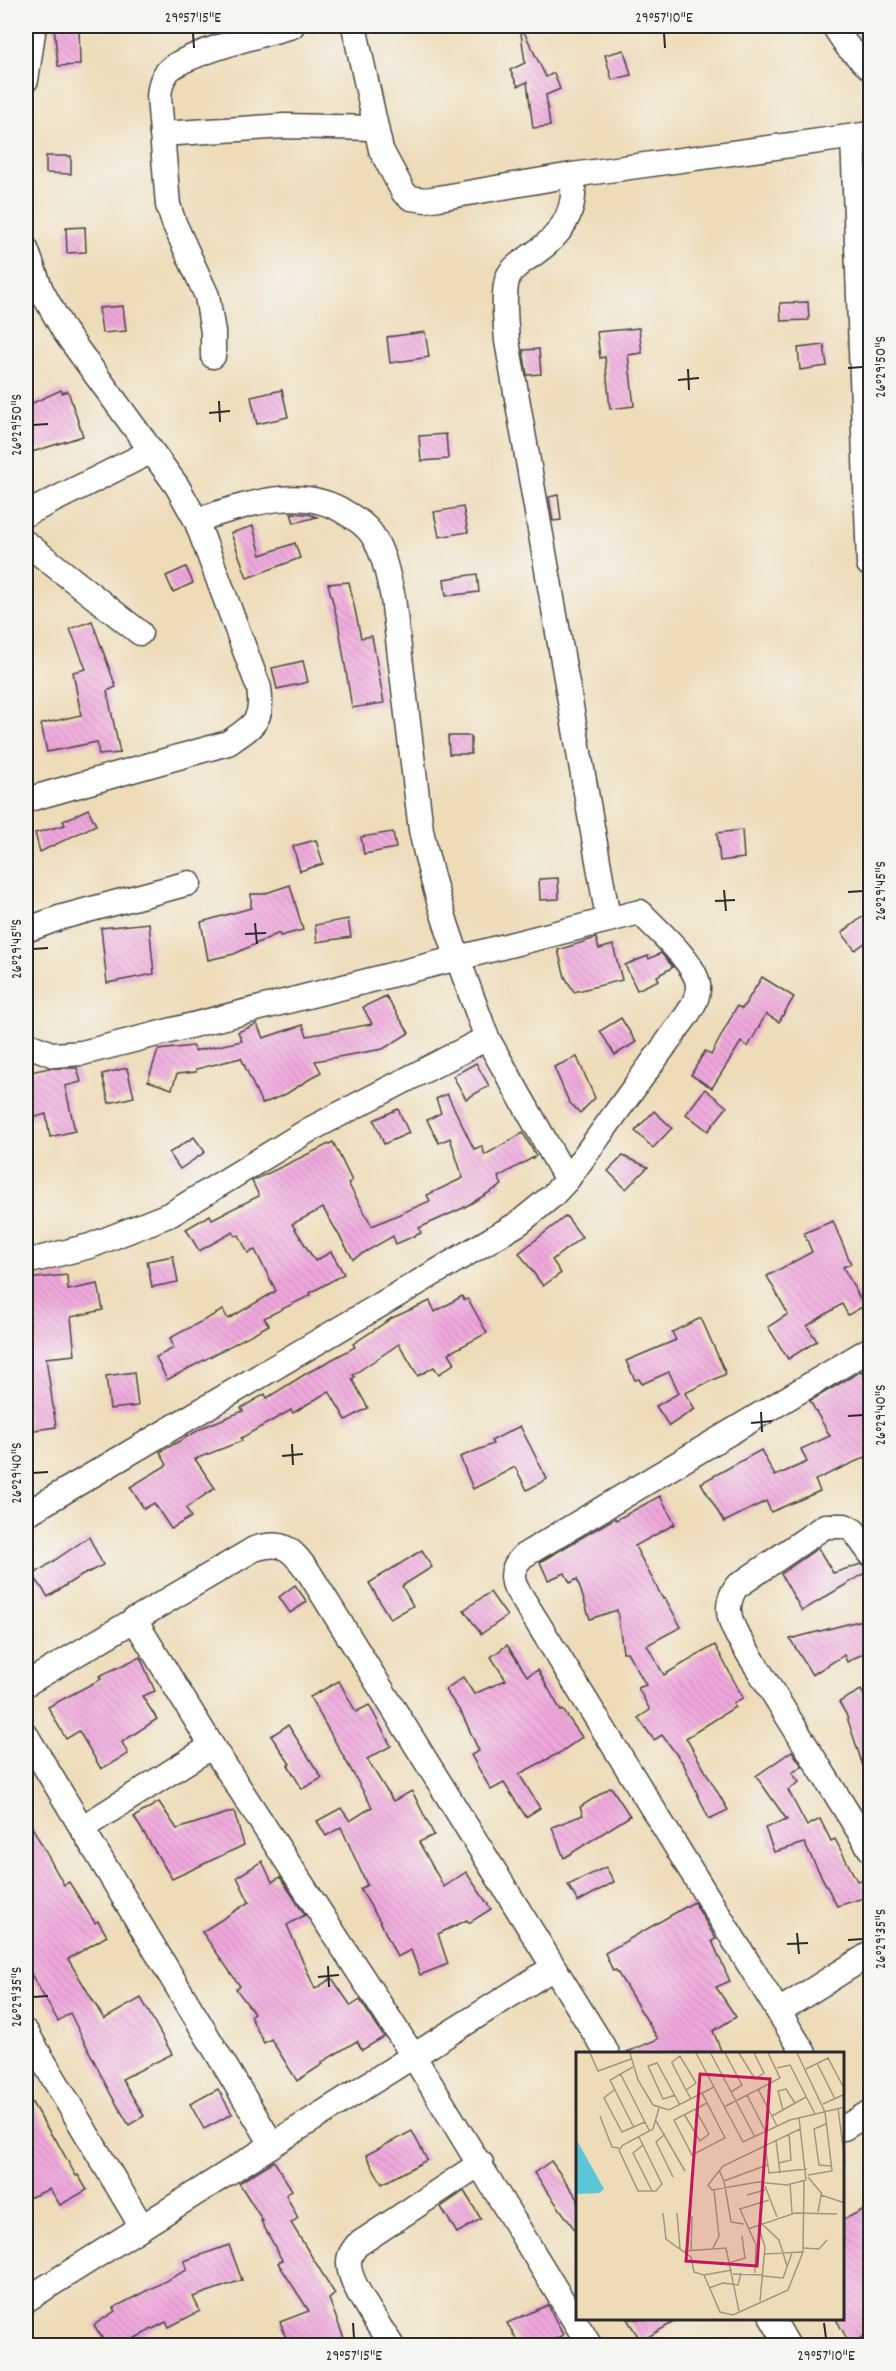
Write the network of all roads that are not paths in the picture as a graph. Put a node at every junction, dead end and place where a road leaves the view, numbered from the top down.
1 (33, 26) edge
2 (292, 26) edge
3 (354, 26) edge
4 (834, 26) edge
5 (870, 68) edge
6 (26, 80) edge
7 (375, 128) junction
8 (162, 134) junction
9 (862, 135) edge
10 (572, 175) junction
11 (26, 249) edge
12 (213, 356) dead end
13 (150, 452) junction
14 (26, 514) edge
15 (196, 520) junction
16 (26, 543) edge
17 (869, 564) edge
18 (140, 633) dead end
19 (26, 800) edge
20 (189, 884) dead end
21 (608, 918) junction
22 (26, 930) edge
23 (457, 957) junction
24 (487, 1038) junction
25 (26, 1044) edge
26 (567, 1180) junction
27 (26, 1262) edge
28 (870, 1349) edge
29 (26, 1514) edge
30 (870, 1553) edge
31 (134, 1619) junction
32 (26, 1684) edge
33 (26, 1735) edge
34 (212, 1746) junction
35 (82, 1828) junction
36 (870, 1849) edge
37 (870, 1954) edge
38 (553, 1968) junction
39 (779, 2011) junction
40 (26, 2032) edge
41 (606, 2052) edge
42 (803, 2052) edge
43 (414, 2057) junction
44 (870, 2112) edge
45 (845, 2124) edge
46 (272, 2145) junction
47 (481, 2163) junction
48 (142, 2227) junction
49 (26, 2300) edge
50 (773, 2320) edge
51 (392, 2346) edge
52 (590, 2346) edge
53 (788, 2346) edge

1 - 6 street
2 - 8 street
3 - 7 street
4 - 5 street
7 - 8 street
7 - 10 street
8 - 12 street
9 - 10 street
9 - 17 street
10 - 21 street
11 - 13 street
13 - 14 street
13 - 15 street
15 - 19 street
15 - 23 street
16 - 18 street
20 - 22 street
21 - 23 street
21 - 26 street
23 - 24 street
23 - 25 street
24 - 26 street
24 - 27 street
26 - 29 street
28 - 39 street
30 - 36 street
31 - 32 street
31 - 34 street
31 - 38 street
33 - 35 street
34 - 35 street
34 - 43 street
35 - 46 street
37 - 39 street
38 - 41 street
38 - 43 street
39 - 42 street
40 - 48 street
43 - 46 street
43 - 47 street
44 - 45 street
46 - 48 street
47 - 51 street
47 - 52 street
48 - 49 street
50 - 53 street

